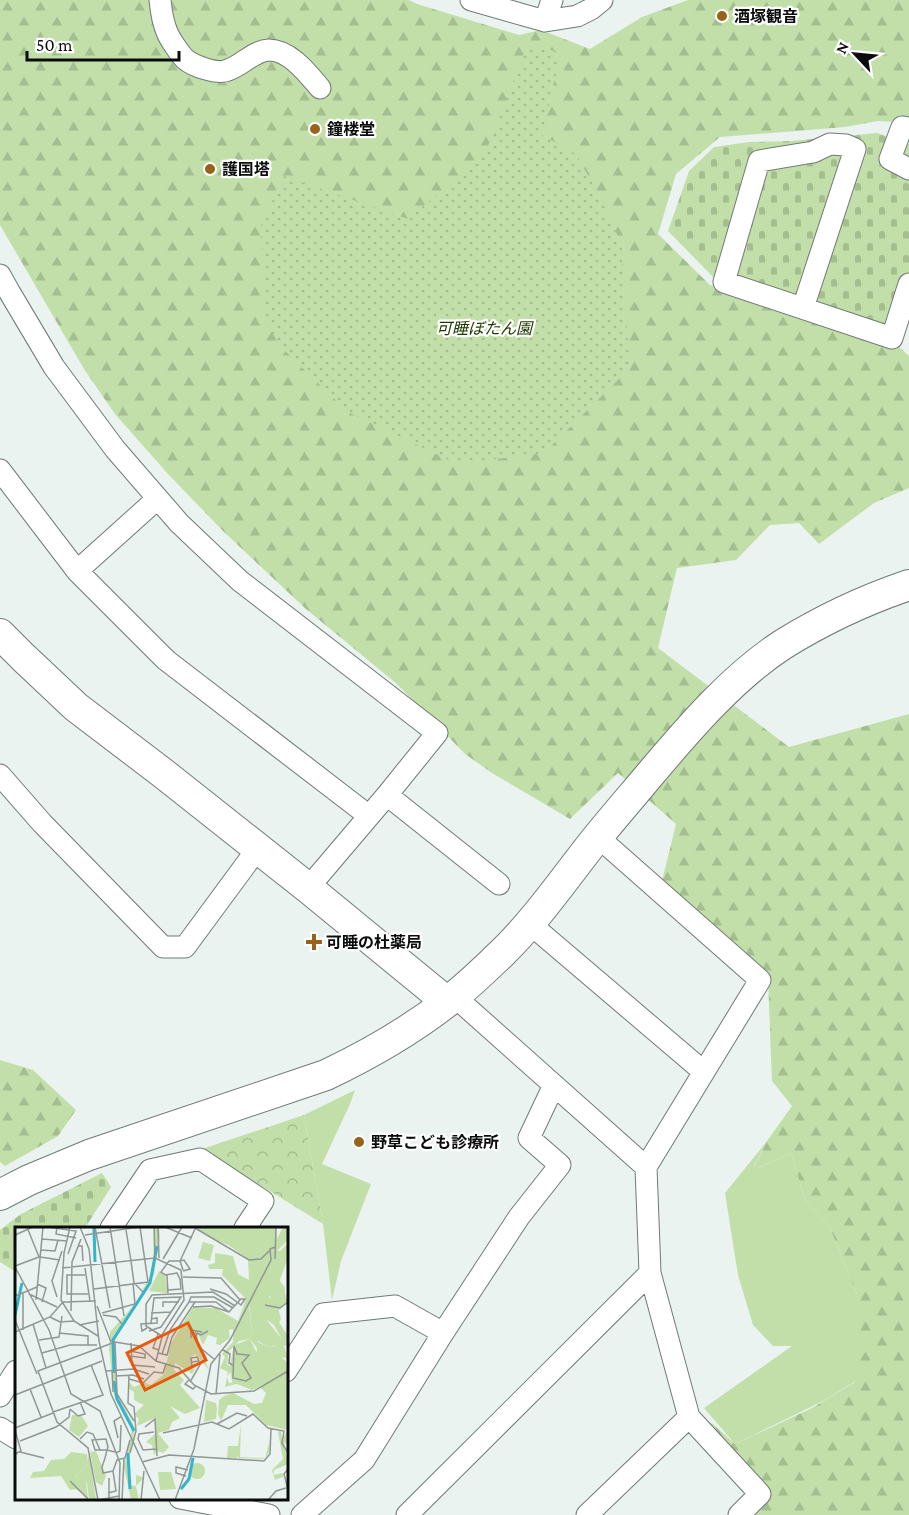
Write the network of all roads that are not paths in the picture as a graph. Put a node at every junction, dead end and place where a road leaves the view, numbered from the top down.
1 (160, 0) edge
2 (471, 0) edge
3 (552, 0) edge
4 (602, 0) edge
5 (545, 21) junction
6 (320, 88) dead end
7 (909, 128) edge
8 (909, 169) edge
9 (0, 274) edge
10 (909, 284) edge
11 (803, 308) junction
12 (0, 470) edge
13 (157, 499) junction
14 (77, 571) junction
15 (909, 585) edge
16 (2, 639) edge
17 (0, 775) edge
18 (387, 795) junction
19 (369, 816) junction
20 (598, 837) junction
21 (258, 848) junction
22 (499, 884) dead end
23 (308, 888) junction
24 (529, 923) junction
25 (450, 999) junction
26 (704, 1072) junction
27 (554, 1085) junction
28 (646, 1167) junction
29 (0, 1195) edge
30 (112, 1227) edge
31 (246, 1227) edge
32 (650, 1273) junction
33 (443, 1333) junction
34 (288, 1368) edge
35 (15, 1373) edge
36 (0, 1396) edge
37 (689, 1417) junction
38 (0, 1428) edge
39 (15, 1437) edge
40 (203, 1501) edge
41 (269, 1515) edge
42 (302, 1515) edge
43 (407, 1515) edge
44 (587, 1515) edge
45 (739, 1515) edge

1 - 6 street
2 - 5 street
3 - 5 street
4 - 5 street
7 - 8 street
9 - 13 street
10 - 11 street
11 - 11 street
12 - 14 street
13 - 14 street
13 - 18 street
14 - 19 street
15 - 20 street
16 - 21 street
17 - 21 street
18 - 19 street
18 - 22 street
19 - 23 street
20 - 24 street
20 - 26 street
21 - 23 street
23 - 25 street
24 - 25 street
24 - 26 street
25 - 27 street
25 - 29 street
26 - 28 street
27 - 28 street
27 - 33 street
28 - 32 street
30 - 31 street
32 - 37 street
32 - 43 street
33 - 34 street
33 - 42 street
35 - 36 street
37 - 44 street
37 - 45 street
38 - 39 street
40 - 41 street

